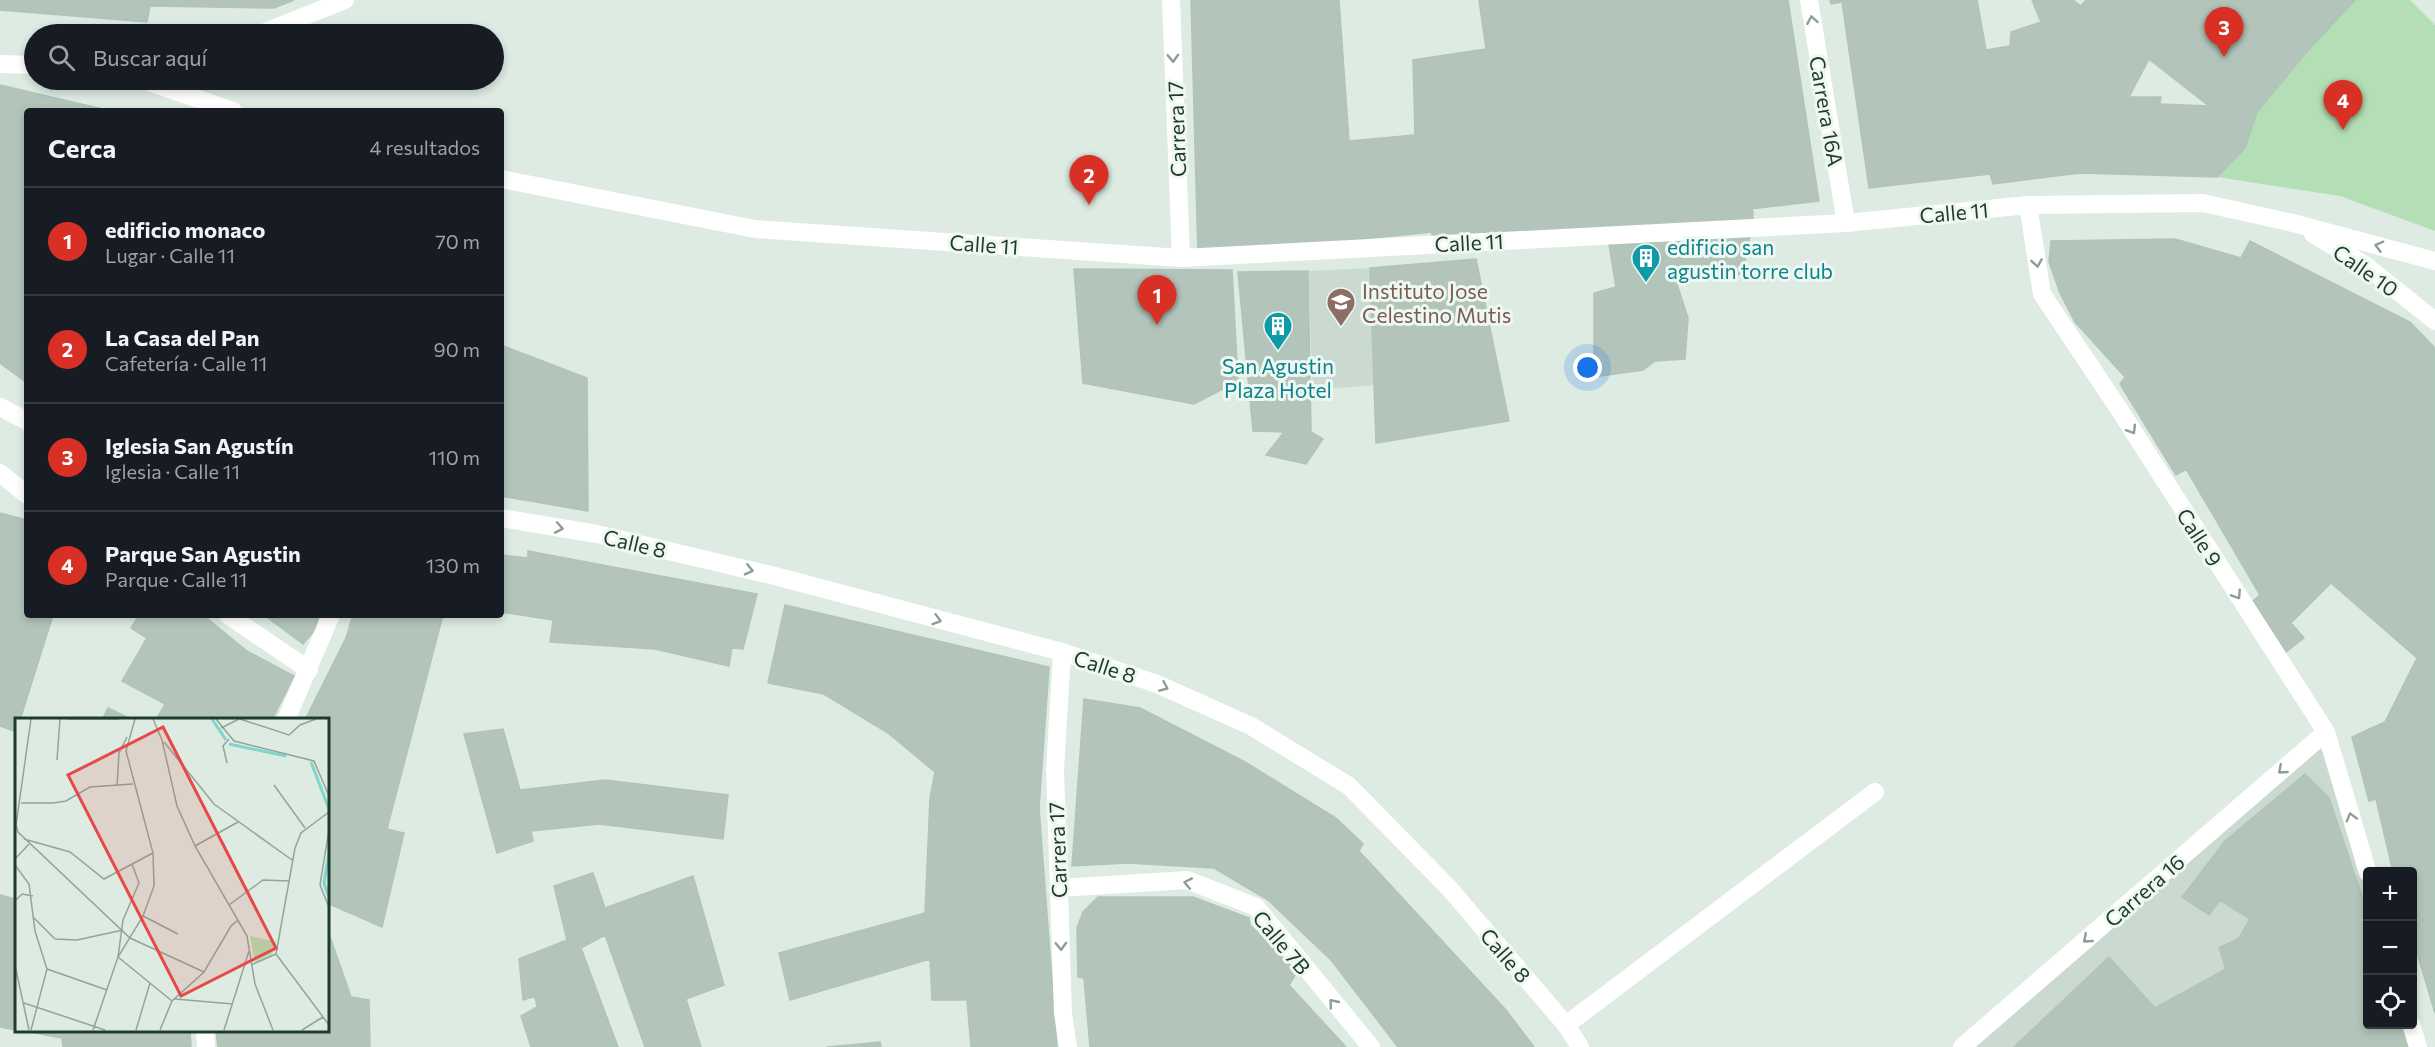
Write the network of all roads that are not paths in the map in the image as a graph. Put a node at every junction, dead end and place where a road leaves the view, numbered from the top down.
1 (345, 0) edge
2 (1171, 0) edge
3 (1809, 0) edge
4 (285, 24) edge
5 (0, 63) edge
6 (24, 64) edge
7 (172, 90) edge
8 (224, 108) edge
9 (504, 180) edge
10 (2028, 206) junction
11 (1846, 223) junction
12 (2293, 223) junction
13 (1181, 258) junction
14 (2435, 261) edge
15 (2435, 321) edge
16 (0, 407) edge
17 (24, 419) edge
18 (0, 473) edge
19 (24, 493) edge
20 (504, 518) edge
21 (232, 618) edge
22 (330, 618) edge
23 (1062, 652) junction
24 (309, 670) junction
25 (287, 718) edge
26 (2326, 732) junction
27 (1875, 792) dead end
28 (2365, 867) edge
29 (1059, 888) junction
30 (1566, 1025) junction
31 (2413, 1029) edge
32 (205, 1032) edge
33 (206, 1047) edge
34 (1068, 1047) edge
35 (1371, 1047) edge
36 (1580, 1047) edge
37 (1962, 1047) edge
38 (2418, 1047) edge

1 - 4 street
2 -> 13 street, Carrera 17
11 -> 3 street, Carrera 16A
5 - 6 street
7 - 8 street
9 - 13 street, Calle 11
10 - 11 street, Calle 11
10 - 12 street, Calle 11
10 -> 26 street, Calle 9
11 - 13 street, Calle 11
14 -> 12 street, Calle 11
12 - 15 street, Calle 10
16 - 17 street
18 - 19 street
20 -> 23 street, Calle 8
21 - 24 street
22 - 24 street
23 - 29 street, Carrera 17
23 -> 30 street, Calle 8
24 - 25 street
28 -> 26 street, Calle 9
26 -> 37 street, Carrera 16
27 - 30 street
29 -> 34 street, Carrera 17
35 -> 29 street, Calle 7B
30 - 36 street, Calle 8
31 - 38 street
32 - 33 street

